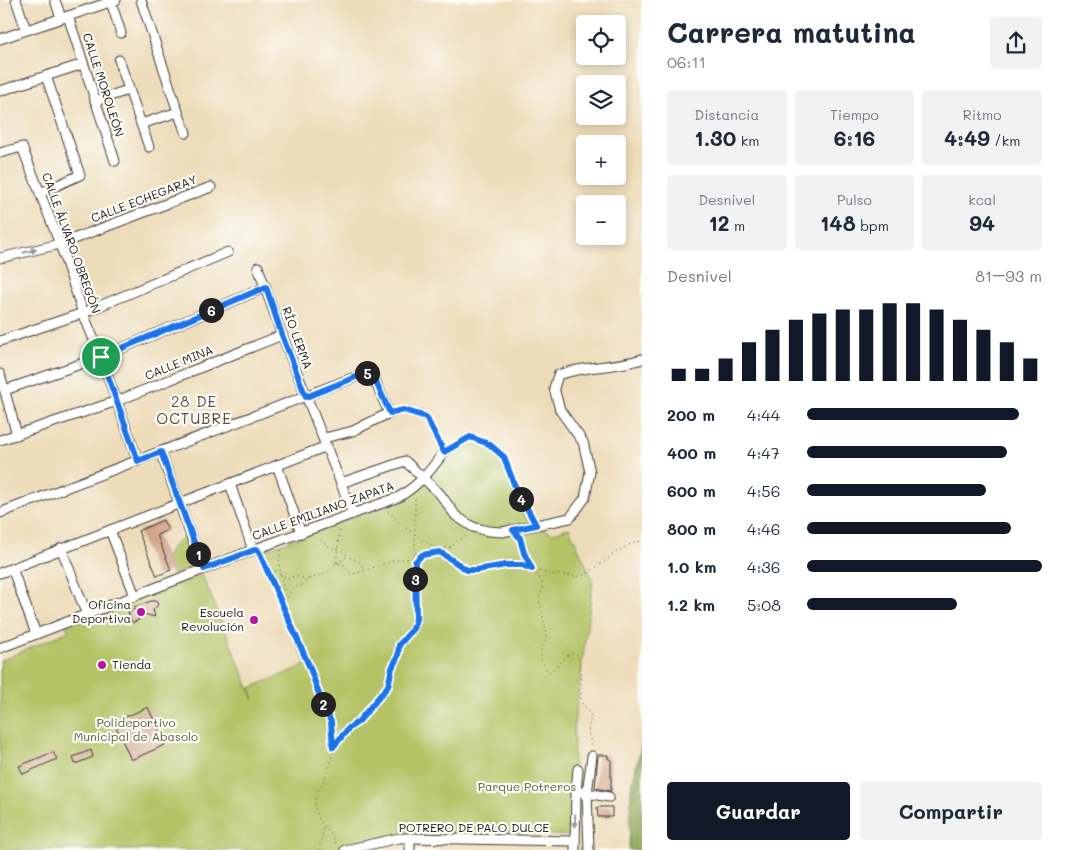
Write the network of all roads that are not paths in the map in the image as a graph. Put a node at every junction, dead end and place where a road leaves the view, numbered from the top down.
1 (16, 0) edge
2 (56, 0) edge
3 (141, 0) edge
4 (113, 1) edge
5 (98, 3) edge
6 (65, 17) junction
7 (26, 30) junction
8 (121, 33) dead end
9 (0, 39) edge
10 (119, 60) dead end
11 (83, 64) junction
12 (46, 76) junction
13 (128, 90) junction
14 (0, 91) edge
15 (95, 101) junction
16 (178, 112) junction
17 (140, 124) junction
18 (186, 134) dead end
19 (149, 147) dead end
20 (0, 153) edge
21 (115, 161) dead end
22 (211, 187) dead end
23 (40, 193) junction
24 (60, 244) junction
25 (228, 252) dead end
26 (0, 258) edge
27 (258, 267) dead end
28 (266, 287) junction
29 (83, 313) junction
30 (282, 335) junction
31 (0, 342) edge
32 (101, 357) junction
33 (642, 359) edge
34 (0, 374) edge
35 (5, 390) junction
36 (306, 397) junction
37 (117, 401) junction
38 (17, 435) junction
39 (0, 440) edge
40 (325, 442) junction
41 (161, 452) junction
42 (444, 452) road end
43 (138, 461) junction
44 (277, 465) junction
45 (424, 479) junction
46 (341, 483) junction
47 (230, 484) junction
48 (178, 502) junction
49 (0, 513) edge
50 (353, 514) junction
51 (110, 530) junction
52 (301, 533) junction
53 (61, 548) junction
54 (255, 549) junction
55 (12, 568) junction
56 (204, 569) junction
57 (0, 572) edge
58 (135, 596) junction
59 (87, 615) junction
60 (36, 634) junction
61 (0, 648) edge
62 (592, 756) road end
63 (578, 769) dead end
64 (576, 791) junction
65 (587, 793) junction
66 (609, 797) dead end
67 (410, 838) junction
68 (574, 846) edge
69 (341, 849) edge
70 (410, 850) edge
71 (589, 850) edge

1 - 7 street
2 - 6 street, CALLE MOROLEÓN
3 - 16 street
4 - 5 street
4 - 8 street
5 - 6 street
6 - 7 street
6 - 11 street, CALLE MOROLEÓN
7 - 9 street
10 - 13 street
11 - 12 street
11 - 15 street, CALLE MOROLEÓN
12 - 14 street
12 - 23 street
13 - 15 street
13 - 17 street
15 - 21 street, CALLE MOROLEÓN
16 - 17 street
16 - 18 street
17 - 19 street
20 - 23 street, CALLE ÁLVARO OBREGÓN
22 - 24 street, CALLE ECHEGARAY
23 - 24 street, CALLE ÁLVARO OBREGÓN
26 -> 24 street, CALLE ECHEGARAY
24 - 29 street, CALLE ÁLVARO OBREGÓN
25 - 29 street
27 - 28 street, RÍO LERMA
28 - 30 street, RÍO LERMA
28 - 32 street
29 - 31 street
29 - 32 street, CALLE ÁLVARO OBREGÓN
30 - 36 street, RÍO LERMA
30 - 37 street, CALLE MINA
32 - 35 street
32 - 37 street, CALLE ÁLVARO OBREGÓN
33 - 45 street
34 - 35 street
35 - 38 street
36 - 40 street, RÍO LERMA
36 - 40 street
36 - 41 street
37 - 38 street, CALLE MINA
37 - 43 street, CALLE ÁLVARO OBREGÓN
38 - 39 street, CALLE MINA
40 - 44 street
40 - 46 street, RÍO LERMA
41 - 43 street
41 - 48 street
42 - 45 street, CALLE EMILIANO ZAPATA
43 - 49 street
44 - 47 street
44 - 52 street
45 - 46 street
45 - 50 street, CALLE EMILIANO ZAPATA
46 - 50 street, RÍO LERMA
47 - 48 street
47 - 54 street
48 - 51 street
48 - 56 street
50 - 52 street, CALLE EMILIANO ZAPATA
51 - 53 street
51 - 58 street
52 - 54 street, CALLE EMILIANO ZAPATA
53 - 55 street
53 - 59 street
54 - 56 street, CALLE EMILIANO ZAPATA
55 - 57 street
55 - 60 street
56 - 58 street, CALLE EMILIANO ZAPATA
58 - 59 street, CALLE EMILIANO ZAPATA
59 - 60 street, CALLE EMILIANO ZAPATA
60 - 61 street, CALLE EMILIANO ZAPATA
62 - 65 street
63 - 64 street
64 - 65 street
64 -> 68 street
65 - 66 street
65 - 71 street
67 - 68 street, POTRERO DE PALO DULCE
67 - 69 street, POTRERO DE PALO DULCE
67 - 70 street

